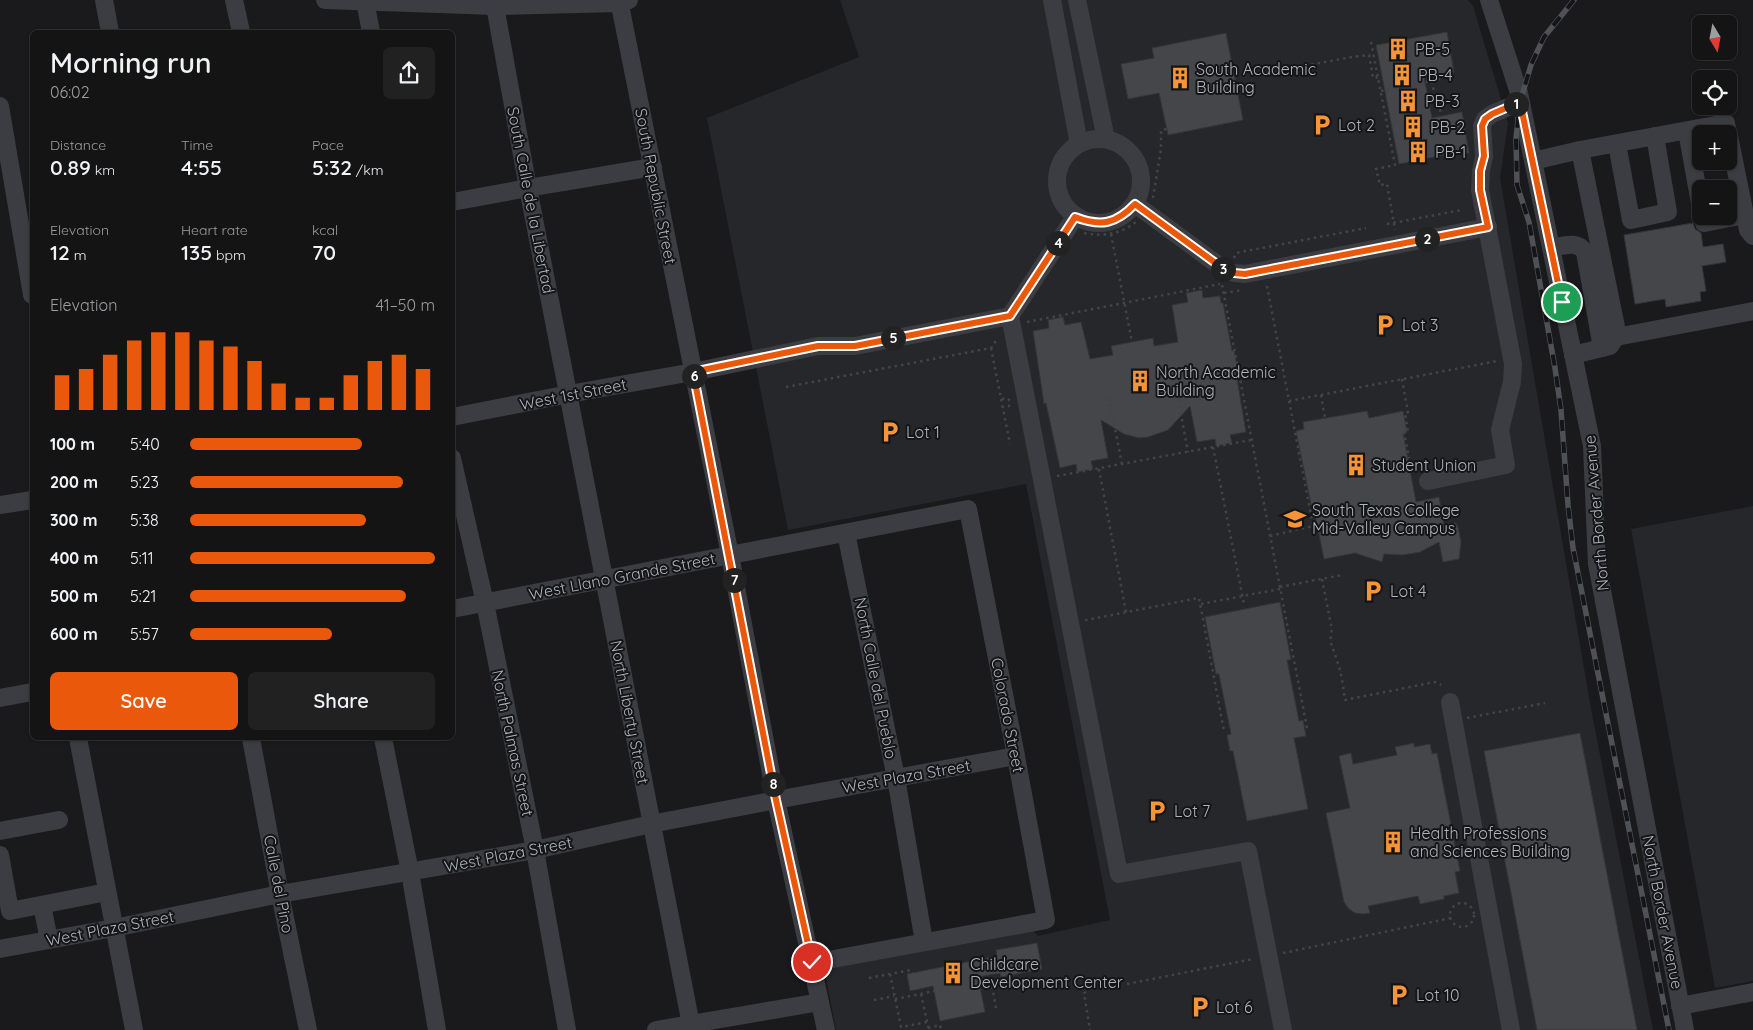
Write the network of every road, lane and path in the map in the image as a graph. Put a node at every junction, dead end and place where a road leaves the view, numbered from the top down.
1 (104, 0) edge
2 (234, 0) edge
3 (325, 0) edge
4 (1052, 0) edge
5 (1077, 0) edge
6 (1489, 0) edge
7 (365, 1) junction
8 (622, 1) edge
9 (495, 6) junction
10 (110, 30) edge
11 (241, 30) edge
12 (371, 30) edge
13 (1371, 42) dead end
14 (1260, 74) dead end
15 (1378, 77) junction
16 (1440, 79) dead end
17 (1432, 81) junction
18 (1381, 91) junction
19 (1520, 102) junction
20 (0, 106) edge
21 (1443, 110) dead end
22 (1167, 129) dead end
23 (1692, 130) edge
24 (1687, 131) junction
25 (1655, 136) junction
26 (1106, 139) junction
27 (1079, 144) junction
28 (1617, 144) junction
29 (1580, 150) junction
30 (1532, 162) junction
31 (653, 168) junction
32 (1735, 170) edge
33 (1696, 180) edge
34 (528, 188) junction
35 (455, 201) edge
36 (8, 204) edge
37 (1143, 209) junction
38 (1462, 210) dead end
39 (1745, 215) junction
40 (1075, 217) junction
41 (1737, 217) edge
42 (1394, 223) junction
43 (1387, 224) dead end
44 (1488, 227) junction
45 (1366, 228) dead end
46 (1396, 231) dead end
47 (1084, 233) dead end
48 (1111, 234) junction
49 (1753, 236) edge
50 (1550, 248) junction
51 (1233, 259) dead end
52 (30, 280) edge
53 (1266, 285) dead end
54 (1125, 304) junction
55 (1753, 311) edge
56 (1010, 316) junction
57 (1028, 328) dead end
58 (1616, 336) junction
59 (1132, 342) dead end
60 (1602, 348) junction
61 (1573, 355) junction
62 (1501, 360) dead end
63 (693, 372) junction
64 (1402, 379) junction
65 (786, 387) dead end
66 (1176, 387) dead end
67 (569, 394) junction
68 (1320, 395) junction
69 (1109, 398) dead end
70 (1002, 399) junction
71 (1289, 401) junction
72 (1003, 407) junction
73 (455, 416) edge
74 (1325, 418) dead end
75 (1252, 440) junction
76 (1010, 444) dead end
77 (1214, 447) junction
78 (1188, 452) junction
79 (1409, 458) dead end
80 (1122, 464) junction
81 (1099, 469) junction
82 (455, 471) edge
83 (1057, 476) dead end
84 (1428, 481) dead end
85 (30, 500) edge
86 (0, 505) edge
87 (968, 509) joint
88 (846, 533) junction
89 (1270, 536) junction
90 (730, 555) junction
91 (1342, 575) dead end
92 (1322, 579) junction
93 (605, 580) junction
94 (1280, 588) junction
95 (1243, 596) junction
96 (485, 603) junction
97 (1200, 604) junction
98 (1244, 604) dead end
99 (455, 608) edge
100 (1126, 612) junction
101 (1087, 625) dead end
102 (1441, 685) dead end
103 (30, 692) edge
104 (0, 698) edge
105 (1450, 702) dead end
106 (1545, 703) dead end
107 (1466, 719) dead end
108 (1307, 728) dead end
109 (1224, 731) dead end
110 (78, 740) edge
111 (251, 740) edge
112 (383, 740) edge
113 (1016, 756) junction
114 (896, 778) junction
115 (776, 800) junction
116 (58, 820) dead end
117 (651, 824) junction
118 (0, 830) edge
119 (535, 850) junction
120 (0, 855) edge
121 (410, 872) junction
122 (107, 892) junction
123 (280, 894) junction
124 (42, 905) junction
125 (1451, 918) junction
126 (114, 928) junction
127 (49, 940) junction
128 (924, 942) junction
129 (0, 949) edge
130 (1282, 953) dead end
131 (995, 957) dead end
132 (1260, 957) dead end
133 (812, 962) junction
134 (912, 973) dead end
135 (890, 974) junction
136 (869, 978) dead end
137 (991, 980) junction
138 (1127, 984) dead end
139 (1086, 992) dead end
140 (1753, 992) edge
141 (921, 994) junction
142 (895, 998) junction
143 (874, 1000) dead end
144 (820, 1002) junction
145 (1680, 1006) junction
146 (996, 1008) dead end
147 (927, 1022) junction
148 (691, 1026) edge
149 (928, 1029) edge
150 (134, 1030) edge
151 (308, 1030) edge
152 (438, 1030) edge
153 (567, 1030) edge
154 (656, 1030) edge
155 (826, 1030) edge
156 (941, 1030) edge
157 (1090, 1030) edge
158 (1283, 1030) edge
159 (1511, 1030) edge
160 (1685, 1030) edge

1 - 10 street
2 - 11 street
3 - 7 street
4 - 27 street
5 - 26 street
6 - 19 street, North Border Avenue
7 - 9 street
7 - 12 street
8 - 9 street
8 - 31 street, South Republic Street
9 - 34 street, South Calle de la Libertad
13 - 15 path
14 - 15 path
15 - 18 path
16 - 17 path
17 - 18 path
17 - 21 path
18 - 42 path
19 - 30 street, North Border Avenue
19 - 44 street
20 - 36 street
22 - 37 path
23 - 24 street
24 - 25 street
24 - 33 street
25 - 28 street
25 - 28 street
26 - 27 street
26 - 37 street
27 - 40 street
28 - 29 street
29 - 30 street
29 - 58 street
30 - 50 street, North Border Avenue
31 - 34 street
31 - 63 street, South Republic Street
32 - 39 street
34 - 35 street
34 - 67 street, South Calle de la Libertad
36 - 52 street
37 - 40 street
37 - 44 street
37 - 48 path
38 - 42 path
39 - 41 street
39 - 49 street
40 - 56 street
42 - 43 path
42 - 46 path
44 - 84 street
45 - 51 path
47 - 48 path
48 - 54 path
50 - 60 street
50 - 61 street, North Border Avenue
53 - 71 path
54 - 57 path
54 - 59 path
54 - 75 path
55 - 58 street
56 - 63 street, West 1st Street
56 - 158 street
58 - 60 street
60 - 61 street
61 - 145 street, North Border Avenue
62 - 64 path
63 - 67 street, West 1st Street
63 - 90 street, South Republic Street
64 - 68 path
64 - 79 path
65 - 70 path
66 - 78 path
67 - 73 street, West 1st Street
67 - 93 street, North Liberty Street
68 - 71 path
68 - 74 path
69 - 80 path
70 - 72 path
70 - 72 path
71 - 89 path
72 - 76 path
75 - 77 path
75 - 89 path
77 - 78 path
77 - 95 path
78 - 80 path
80 - 81 path
81 - 83 path
81 - 100 path
82 - 96 street, North Palmas Street
85 - 86 street
87 - 88 street, West Llano Grande Street
87 - 113 street, Colorado Street
88 - 90 street, West Llano Grande Street
88 - 114 street, North Calle del Pueblo
89 - 94 path
90 - 93 street, West Llano Grande Street
90 - 115 street, South Republic Street
91 - 92 path
92 - 94 path
92 - 102 path
93 - 96 street, West Llano Grande Street
93 - 117 street, North Liberty Street
94 - 95 path
94 - 108 path
95 - 97 path
95 - 98 path
96 - 99 street, West Llano Grande Street
96 - 119 street, North Palmas Street
97 - 100 path
97 - 109 path
100 - 101 path
103 - 104 street
105 - 159 street
106 - 107 path
110 - 122 street
111 - 123 street, Calle del Pino
112 - 121 street
113 - 114 street, West Plaza Street
113 - 128 street, Colorado Street
114 - 115 street, West Plaza Street
114 - 128 street, North Calle del Pueblo
115 - 117 street, West Plaza Street
115 - 133 street, South Republic Street
116 - 118 street
117 - 119 street, West Plaza Street
117 - 148 street, North Liberty Street
119 - 121 street, West Plaza Street
119 - 153 street, North Palmas Street
120 - 124 street
121 - 123 street, West Plaza Street
121 - 152 street
122 - 124 street
122 - 126 street
123 - 126 street, West Plaza Street
123 - 151 street, Calle del Pino
124 - 127 street
125 - 125 path
125 - 130 path
126 - 127 street, West Plaza Street
126 - 150 street
127 - 129 street, West Plaza Street
128 - 133 street
131 - 137 path
132 - 138 path
133 - 144 street, South Republic Street
134 - 135 path
135 - 136 path
135 - 142 path
137 - 141 path
137 - 146 path
139 - 157 path
140 - 145 street
141 - 142 path
141 - 147 path
142 - 143 path
142 - 147 path
144 - 148 street
144 - 155 street, South Republic Street
145 - 160 street, North Border Avenue
147 - 149 path
148 - 154 street
149 - 156 path

